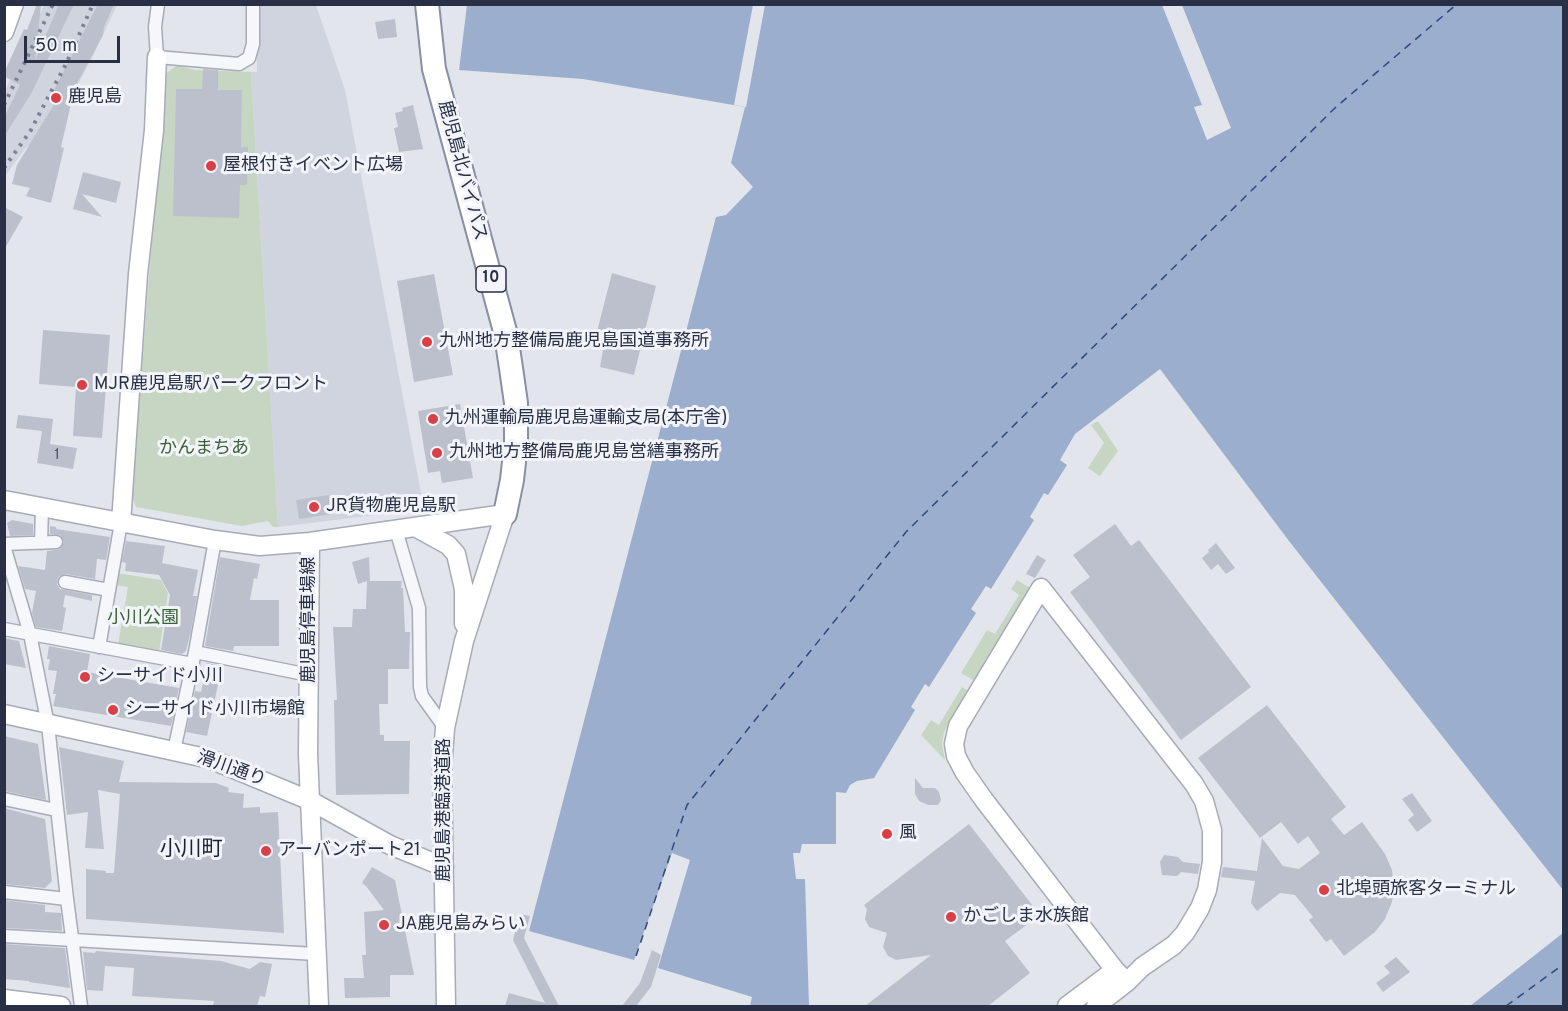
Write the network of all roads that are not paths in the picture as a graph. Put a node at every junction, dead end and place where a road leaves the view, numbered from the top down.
1 (14, 4) edge
2 (158, 4) edge
3 (253, 4) edge
4 (427, 4) edge
5 (4, 32) edge
6 (157, 57) junction
7 (4, 500) edge
8 (42, 507) junction
9 (505, 514) junction
10 (120, 523) junction
11 (417, 528) junction
12 (396, 530) junction
13 (214, 540) junction
14 (56, 542) dead end
15 (310, 542) junction
16 (41, 543) junction
17 (4, 545) edge
18 (65, 582) dead end
19 (109, 590) junction
20 (4, 629) edge
21 (30, 634) junction
22 (464, 641) junction
23 (99, 647) junction
24 (194, 658) junction
25 (309, 675) junction
26 (4, 714) edge
27 (48, 724) junction
28 (445, 728) junction
29 (174, 751) junction
30 (4, 799) edge
31 (311, 801) junction
32 (56, 810) junction
33 (444, 867) junction
34 (4, 892) edge
35 (67, 899) junction
36 (4, 936) edge
37 (72, 939) junction
38 (316, 954) junction
39 (1121, 976) junction
40 (4, 999) edge
41 (39, 1005) edge
42 (61, 1006) edge
43 (81, 1006) edge
44 (319, 1006) edge
45 (446, 1006) edge
46 (1066, 1006) edge
47 (1096, 1006) edge

1 - 5 street
2 - 6 street
3 - 6 street
4 - 9 highway, 鹿児島北バイパス / 10
6 - 10 street
7 - 8 street, 鹿児島停車場線
8 - 10 street, 鹿児島停車場線
8 - 16 street
9 - 11 street
9 - 22 street, 鹿児島港臨港道路
10 - 13 street, 鹿児島停車場線
10 - 19 street
11 - 12 street
11 - 22 street
12 - 15 street
12 - 28 street
13 - 15 street, 鹿児島停車場線
13 - 24 street
14 - 16 street
15 - 25 street, 鹿児島停車場線
16 - 17 street
17 - 21 street
18 - 19 street
19 - 23 street
20 - 21 street
21 - 23 street
21 - 27 street
22 - 28 street, 鹿児島港臨港道路
23 - 24 street
24 - 25 street
24 - 29 street
25 - 31 street, 鹿児島停車場線
26 - 27 street, 滑川通り
27 - 29 street, 滑川通り
27 - 32 street
28 - 33 street, 鹿児島港臨港道路
29 - 31 street, 滑川通り
30 - 32 street
31 - 33 street, 滑川通り
31 - 38 street, 鹿児島停車場線
32 - 35 street
33 - 45 street, 鹿児島港臨港道路
34 - 35 street
35 - 37 street
36 - 37 street
37 - 38 street
37 - 43 street
38 - 44 street, 鹿児島停車場線
39 - 39 street
39 - 46 street
39 - 47 street
40 - 41 street
41 - 42 street

